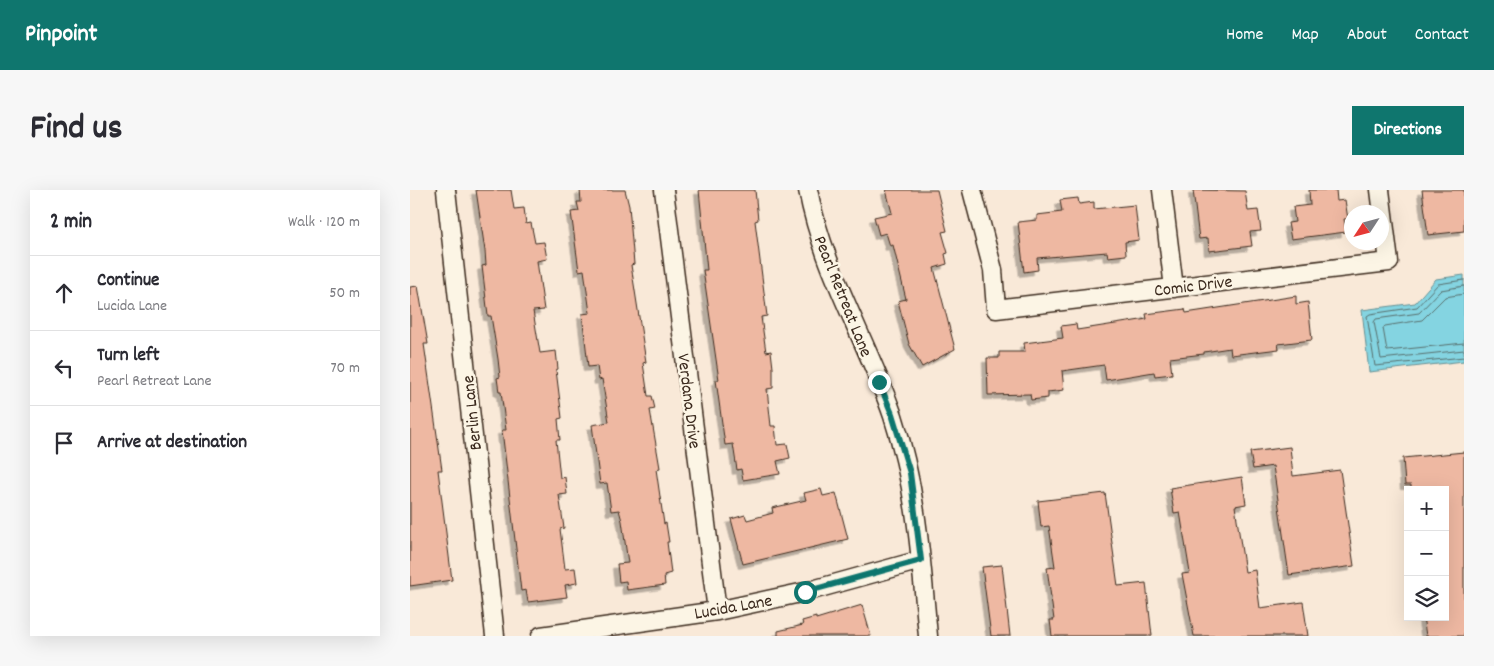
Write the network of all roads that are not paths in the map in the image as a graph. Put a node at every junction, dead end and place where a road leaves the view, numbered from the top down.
1 (446, 190) edge
2 (664, 190) edge
3 (808, 190) edge
4 (972, 190) edge
5 (1162, 190) edge
6 (1380, 190) edge
7 (1174, 288) junction
8 (921, 560) junction
9 (717, 612) junction
10 (495, 636) edge
11 (541, 636) edge
12 (928, 636) edge

1 - 10 street, Berlin Lane
2 - 9 street, Verdana Drive
3 - 8 street, Pearl Retreat Lane
4 - 7 street, Comic Drive
5 - 7 street
6 - 7 street, Comic Drive
8 - 9 street, Lucida Lane
8 - 12 street, Pearl Retreat Lane
9 - 11 street, Lucida Lane

